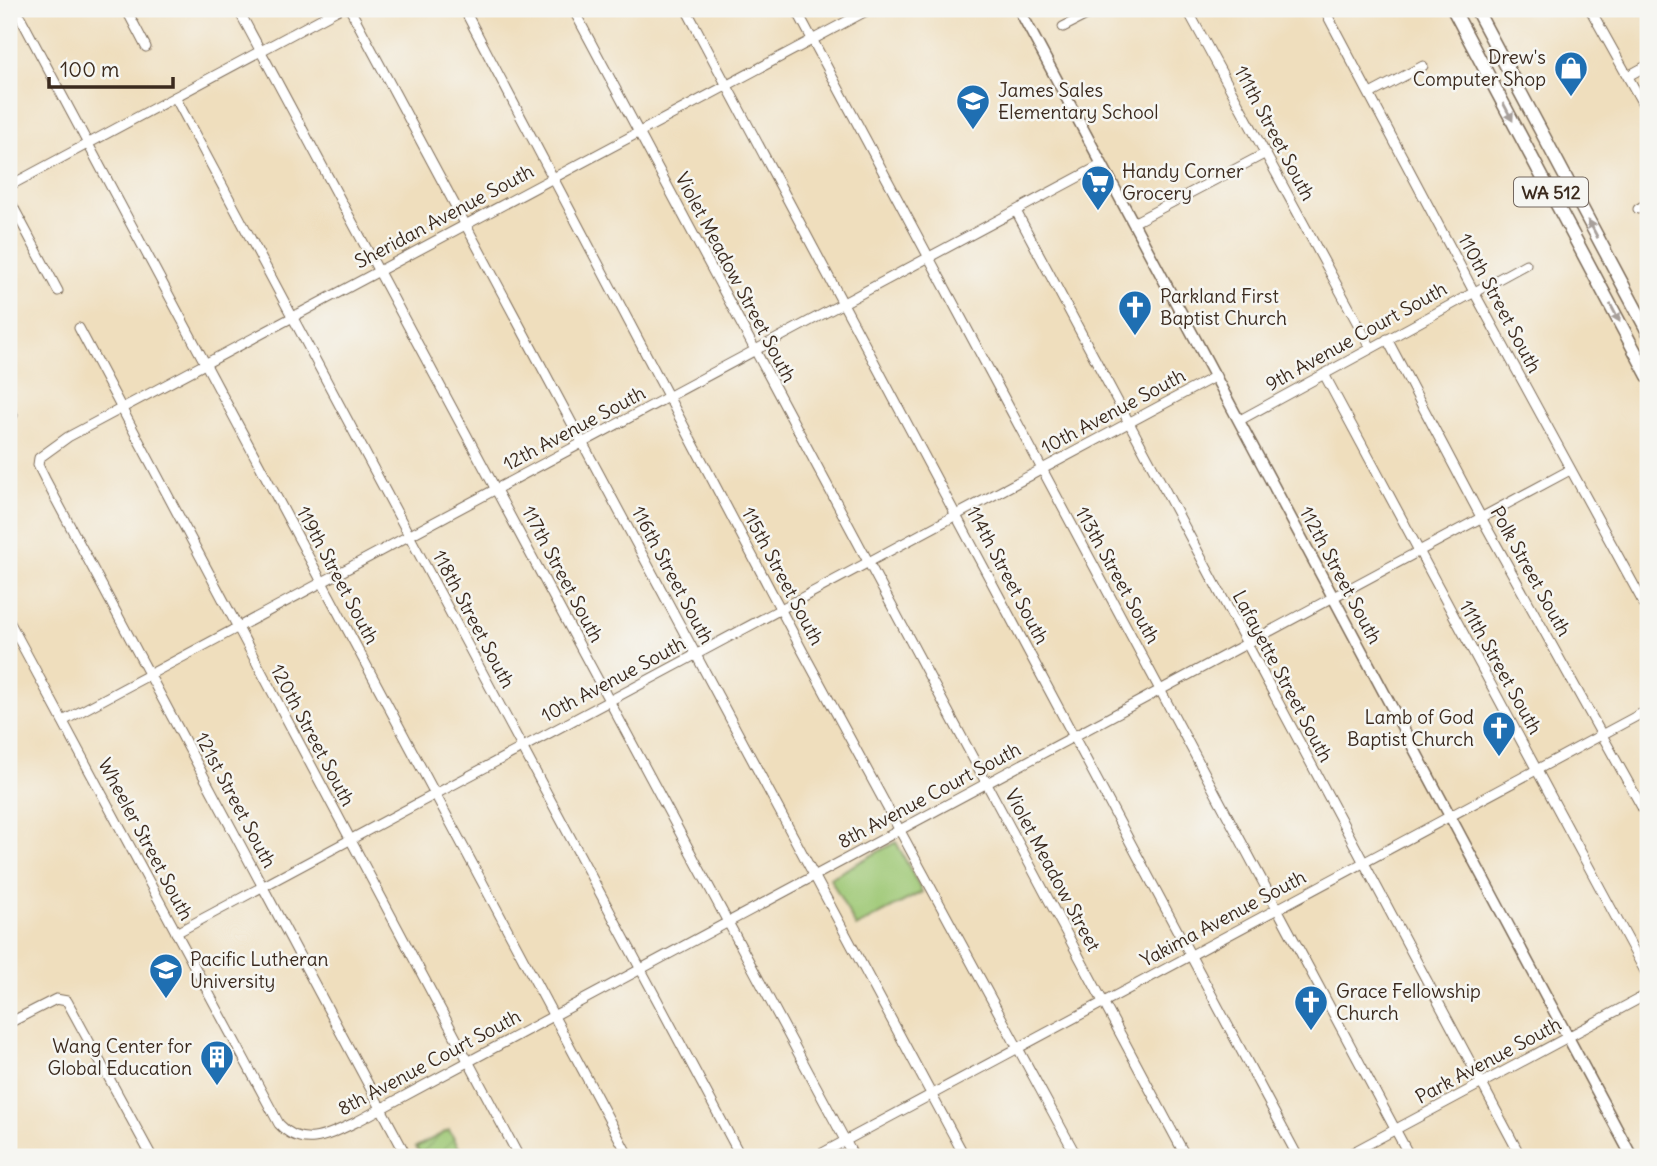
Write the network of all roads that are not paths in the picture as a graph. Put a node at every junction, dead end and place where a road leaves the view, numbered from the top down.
1 (16, 9) edge
2 (126, 9) edge
3 (238, 9) edge
4 (339, 9) edge
5 (351, 9) edge
6 (464, 9) edge
7 (573, 9) edge
8 (686, 9) edge
9 (796, 9) edge
10 (870, 9) edge
11 (1019, 9) edge
12 (1098, 9) edge
13 (1187, 9) edge
14 (1324, 9) edge
15 (1453, 9) edge
16 (1476, 9) edge
17 (1590, 9) edge
18 (1063, 27) dead end
19 (812, 39) junction
20 (146, 47) dead end
21 (260, 51) junction
22 (1648, 65) edge
23 (1423, 66) dead end
24 (1628, 76) junction
25 (727, 85) junction
26 (1370, 94) junction
27 (175, 97) junction
28 (1648, 113) edge
29 (639, 132) junction
30 (88, 144) junction
31 (1266, 153) junction
32 (1101, 165) junction
33 (552, 178) junction
34 (9, 186) edge
35 (9, 199) edge
36 (1648, 203) edge
37 (1638, 209) dead end
38 (1016, 211) junction
39 (1133, 223) junction
40 (466, 225) junction
41 (929, 257) junction
42 (1526, 264) dead end
43 (377, 272) junction
44 (58, 291) dead end
45 (1474, 292) junction
46 (843, 303) junction
47 (293, 315) junction
48 (79, 328) dead end
49 (1648, 332) edge
50 (1387, 339) junction
51 (1371, 348) junction
52 (755, 350) junction
53 (205, 363) junction
54 (1324, 374) junction
55 (1216, 376) junction
56 (1648, 376) edge
57 (668, 397) junction
58 (122, 408) junction
59 (1240, 420) junction
60 (1128, 423) junction
61 (583, 443) junction
62 (39, 458) joint
63 (1041, 470) junction
64 (1570, 470) junction
65 (497, 489) junction
66 (956, 515) junction
67 (1482, 519) junction
68 (410, 535) junction
69 (1418, 553) junction
70 (868, 562) junction
71 (322, 582) junction
72 (1334, 598) junction
73 (780, 609) junction
74 (1648, 611) edge
75 (9, 621) edge
76 (236, 628) junction
77 (1247, 645) junction
78 (696, 654) junction
79 (150, 674) junction
80 (1161, 690) junction
81 (610, 700) junction
82 (1648, 710) edge
83 (62, 721) junction
84 (1603, 734) junction
85 (1074, 737) junction
86 (522, 747) junction
87 (1537, 769) junction
88 (987, 784) junction
89 (435, 794) junction
90 (1449, 816) junction
91 (1648, 818) edge
92 (901, 830) junction
93 (350, 839) junction
94 (1363, 862) junction
95 (814, 876) junction
96 (263, 886) junction
97 (1276, 909) junction
98 (729, 922) junction
99 (176, 933) junction
100 (1191, 955) junction
101 (641, 969) junction
102 (1648, 977) edge
103 (1648, 994) edge
104 (1104, 1002) junction
105 (553, 1016) junction
106 (9, 1023) edge
107 (1568, 1037) junction
108 (1019, 1048) junction
109 (468, 1062) junction
110 (1482, 1083) junction
111 (932, 1094) junction
112 (381, 1108) junction
113 (1395, 1130) junction
114 (301, 1139) joint
115 (845, 1141) junction
116 (152, 1157) edge
117 (407, 1157) edge
118 (519, 1157) edge
119 (629, 1157) edge
120 (741, 1157) edge
121 (815, 1157) edge
122 (854, 1157) edge
123 (965, 1157) edge
124 (1077, 1157) edge
125 (1186, 1157) edge
126 (1298, 1157) edge
127 (1344, 1157) edge
128 (1410, 1157) edge
129 (1521, 1157) edge
130 (1632, 1157) edge

1 - 30 street, 119th Street South
2 - 20 street
3 - 21 street, 117th Street South
4 - 21 street
5 - 40 street, 116th Street South
6 - 33 street, 115th Street South
7 - 29 street, Violet Meadow Street South
8 - 25 street, 114th Street South
9 - 19 street, 113th Street South
10 - 19 street, Sheridan Avenue South
11 - 32 main road, 112th Street South
12 - 18 street
13 - 31 street, 111th Street South
14 - 26 street, 110th Street South
15 -> 56 highway, WA 512
49 -> 16 highway, WA 512
17 - 24 street
19 - 25 street, Sheridan Avenue South
19 - 41 street, 113th Street South
21 - 27 street
21 - 43 street, 117th Street South
22 - 24 street
23 - 26 street
24 - 28 street
25 - 29 street, Sheridan Avenue South
25 - 46 street, 114th Street South
26 - 45 street, 110th Street South
27 - 30 street
27 - 47 street, 118th Street South
29 - 33 street, Sheridan Avenue South
29 - 52 street, Violet Meadow Street South
30 - 34 street
30 - 53 street, 119th Street South
31 - 39 street
31 - 51 street, 111th Street South
32 - 38 street, 12th Avenue South
32 - 39 main road, 112th Street South
33 - 40 street, Sheridan Avenue South
33 - 57 street, 115th Street South
35 - 44 street
36 - 37 street
38 - 41 street, 12th Avenue South
38 - 60 street, Lafayette Street South
39 - 55 main road, 112th Street South
40 - 43 street, Sheridan Avenue South
40 - 61 street, 116th Street South
41 - 46 street, 12th Avenue South
41 - 63 street, 113th Street South
42 - 45 street, 9th Avenue Court South
43 - 47 street, Sheridan Avenue South
43 - 65 street, 117th Street South
45 - 50 street, 9th Avenue Court South
45 - 64 street, 110th Street South
46 - 52 street, 12th Avenue South
46 - 66 street, 114th Street South
47 - 53 street, Sheridan Avenue South
47 - 68 street, 118th Street South
48 - 58 street, 120th Street South
50 - 51 street, 9th Avenue Court South
50 - 67 street, Polk Street South
51 - 54 street, 9th Avenue Court South
52 - 57 street, 12th Avenue South
52 - 70 street, Violet Meadow Street South
53 - 58 street, Sheridan Avenue South
53 - 71 street, 119th Street South
54 - 59 street, 9th Avenue Court South
54 - 69 street, 111th Street South
55 - 59 main road, 112th Street South
55 - 60 street, 10th Avenue South
57 - 61 street, 12th Avenue South
57 - 73 street, 115th Street South
58 - 62 street, Sheridan Avenue South
58 - 76 street, 120th Street South
59 - 72 main road, 112th Street South
60 - 63 street, 10th Avenue South
60 - 77 street, Lafayette Street South
61 - 65 street, 12th Avenue South
61 - 78 street, 116th Street South
62 - 79 street, 121st Street South
63 - 66 street, 10th Avenue South
63 - 80 street, 113th Street South
64 - 67 street, 8th Avenue Court South
64 - 74 street, 110th Street South
65 - 68 street, 12th Avenue South
65 - 81 street, 117th Street South
66 - 70 street, 10th Avenue South
66 - 85 street, 114th Street South
67 - 69 street, 8th Avenue Court South
67 - 84 street, Polk Street South
68 - 71 street, 12th Avenue South
68 - 86 street, 118th Street South
69 - 72 street, 8th Avenue Court South
69 - 87 street, 111th Street South
70 - 73 street, 10th Avenue South
70 - 88 street, Violet Meadow Street
71 - 76 street, 12th Avenue South
71 - 89 street, 119th Street South
72 - 77 street, 8th Avenue Court South
72 - 90 main road, 112th Street South
73 - 78 street, 10th Avenue South
73 - 92 street, 115th Street South
75 - 83 street, Wheeler Street South
76 - 79 street, 12th Avenue South
76 - 93 street, 120th Street South
77 - 80 street, 8th Avenue Court South
77 - 94 street, Lafayette Street South
78 - 81 street, 10th Avenue South
78 - 95 street, 116th Street South
79 - 83 street, 12th Avenue South
79 - 96 street, 121st Street South
80 - 85 street, 8th Avenue Court South
80 - 97 street, 113th Street South
81 - 86 street, 10th Avenue South
81 - 98 street, 117th Street South
82 - 84 street, Yakima Avenue South
83 - 99 street, Wheeler Street South
84 - 87 street, Yakima Avenue South
84 - 91 street, Polk Street South
85 - 88 street, 8th Avenue Court South
85 - 100 street, 114th Street South
86 - 89 street, 10th Avenue South
86 - 101 street, 118th Street South
87 - 90 street, Yakima Avenue South
87 - 102 street, 111th Street South
88 - 92 street, 8th Avenue Court South
88 - 104 street, Violet Meadow Street
89 - 93 street, 10th Avenue South
89 - 105 street, 119th Street South
90 - 94 street, Yakima Avenue South
90 - 107 main road, 112th Street South
92 - 95 street, 8th Avenue Court South
92 - 108 street, 115th Street South
93 - 96 street, 10th Avenue South
93 - 109 street, 120th Street South
94 - 97 street, Yakima Avenue South
94 - 110 street, Lafayette Street South
95 - 98 street, 8th Avenue Court South
95 - 111 street, 116th Street South
96 - 99 street, 10th Avenue South
96 - 112 street, 121st Street South
97 - 100 street, Yakima Avenue South
97 - 113 street, 113th Street South
98 - 101 street, 8th Avenue Court South
98 - 115 street, 117th Street South
99 - 114 street, Wheeler Street South
100 - 104 street, Yakima Avenue South
100 - 126 street, 114th Street South
101 - 105 street, 8th Avenue Court South
101 - 120 street, 118th Street South
103 - 107 street, Park Avenue South
104 - 108 street, Yakima Avenue South
104 - 125 street, Violet Meadow Street
105 - 109 street, 8th Avenue Court South
105 - 119 street, 119th Street South
106 - 116 street
107 - 110 street, Park Avenue South
107 - 130 main road, 112th Street South
108 - 111 street, Yakima Avenue South
108 - 124 street, 115th Street South
109 - 112 street, 8th Avenue Court South
109 - 118 street, 120th Street South
110 - 113 street, Park Avenue South
110 - 129 street, Lafayette Street South
111 - 115 street, Yakima Avenue South
111 - 123 street, 116th Street South
112 - 114 street, 8th Avenue Court South
112 - 117 street, 121st Street South
113 - 127 street, Park Avenue South
113 - 128 street, 113th Street South
115 - 121 street, Yakima Avenue South
115 - 122 street, 117th Street South

